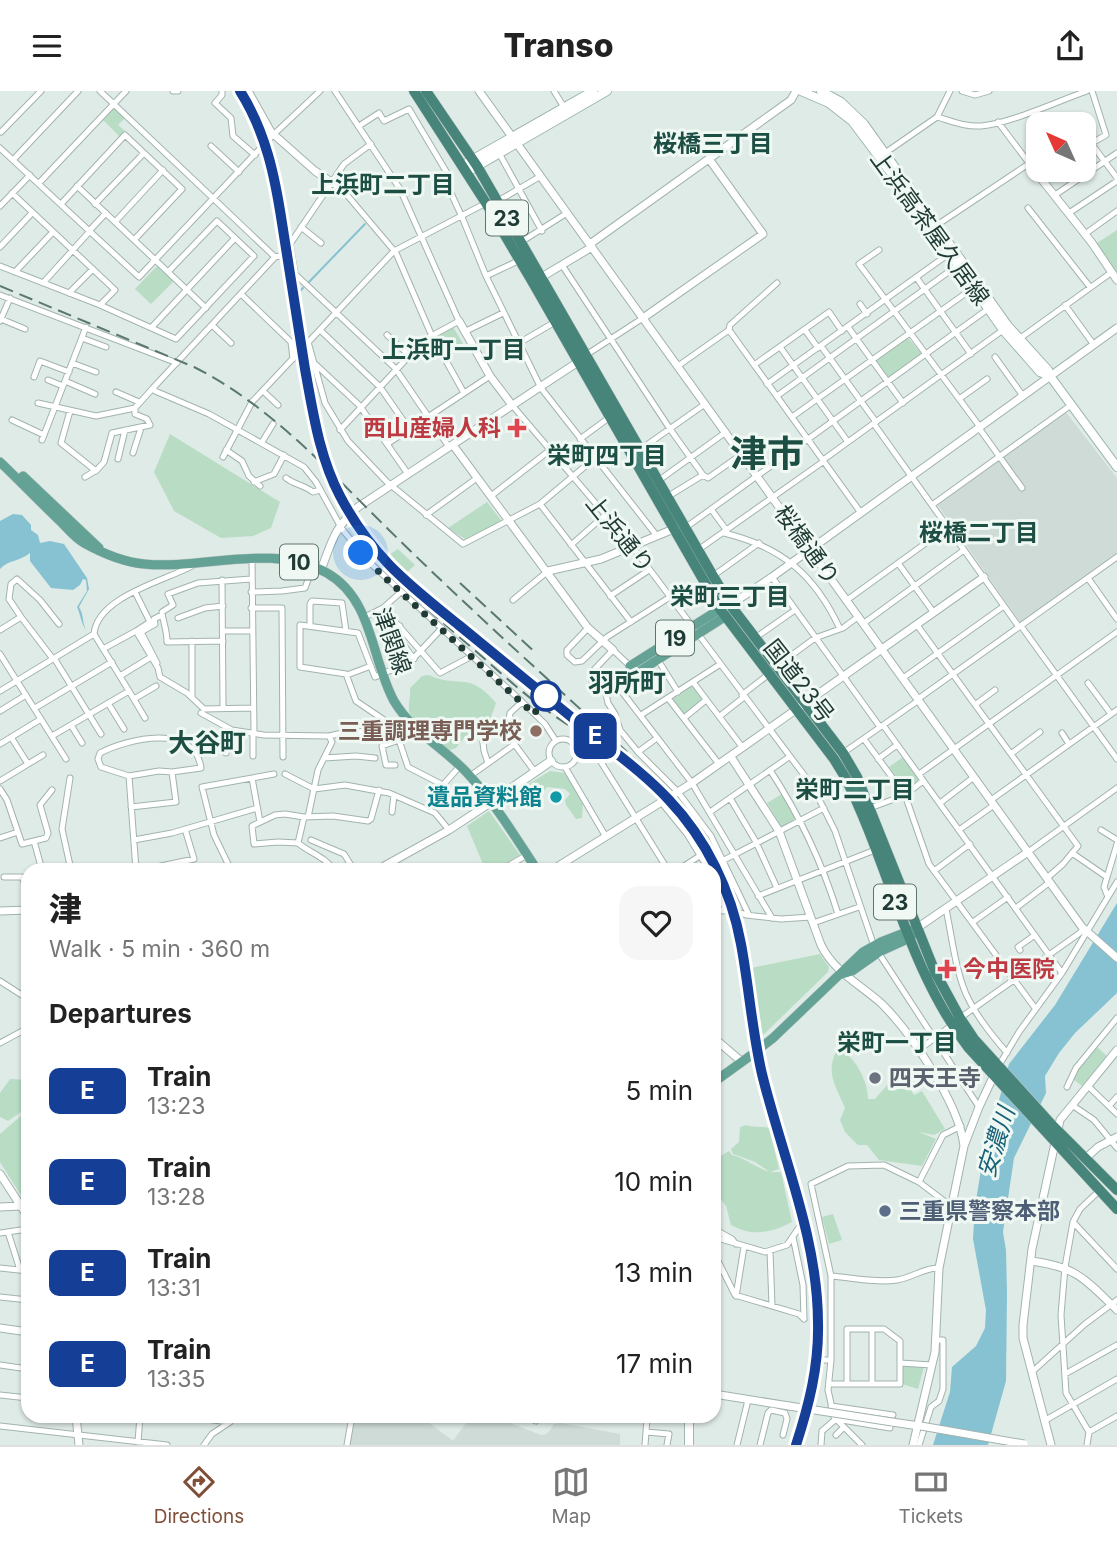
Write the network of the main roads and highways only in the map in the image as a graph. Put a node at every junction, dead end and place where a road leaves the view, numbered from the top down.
1 (414, 91) edge
2 (593, 91) edge
3 (607, 91) edge
4 (802, 91) edge
5 (821, 91) edge
6 (429, 96) edge
7 (566, 111) junction
8 (515, 139) junction
9 (883, 155) junction
10 (475, 163) junction
11 (465, 169) junction
12 (537, 279) junction
13 (582, 359) junction
14 (1050, 376) junction
15 (0, 454) edge
16 (0, 462) edge
17 (1117, 467) edge
18 (100, 550) junction
19 (723, 613) junction
20 (694, 631) junction
21 (630, 666) road end
22 (629, 678) road end
23 (802, 707) junction
24 (551, 761) road end
25 (490, 803) junction
26 (532, 863) edge
27 (911, 932) junction
28 (721, 1077) edge
29 (1053, 1133) junction
30 (1117, 1190) edge
31 (1117, 1209) edge
32 (690, 1423) edge
33 (689, 1445) edge

1 - 6 highway, 国道23号 / 23
2 - 7 main road
3 - 7 main road
4 - 9 main road, 上浜高茶屋久居線
5 - 9 main road, 上浜高茶屋久居線
6 - 10 highway, 国道23号 / 23
6 - 11 highway, 国道23号 / 23
7 - 8 main road
8 - 10 main road
8 - 10 main road
9 - 14 main road, 上浜高茶屋久居線
9 - 14 main road, 上浜高茶屋久居線
10 - 11 main road
10 - 12 highway, 国道23号 / 23
11 - 12 highway, 国道23号 / 23
12 - 13 highway, 国道23号 / 23
12 - 13 highway, 国道23号 / 23
13 - 19 highway, 国道23号 / 23
13 - 23 highway, 国道23号 / 23
14 - 17 main road, 上浜高茶屋久居線
15 - 18 main road, 津関線 / 10
16 - 18 main road, 津関線 / 10
18 - 25 main road, 津関線 / 10
19 - 20 main road, 19
19 - 23 highway, 国道23号 / 23
20 - 21 main road, 19
20 - 22 main road, 19
23 - 27 highway, 国道23号 / 23
23 - 27 highway, 国道23号 / 23
24 - 25 main road
25 - 26 main road, 津関線 / 10
27 - 28 main road, bridge
27 - 29 highway, 国道23号 / 23
29 - 30 highway, 国道23号 / 23
29 - 31 highway, 国道23号 / 23
32 - 33 main road

